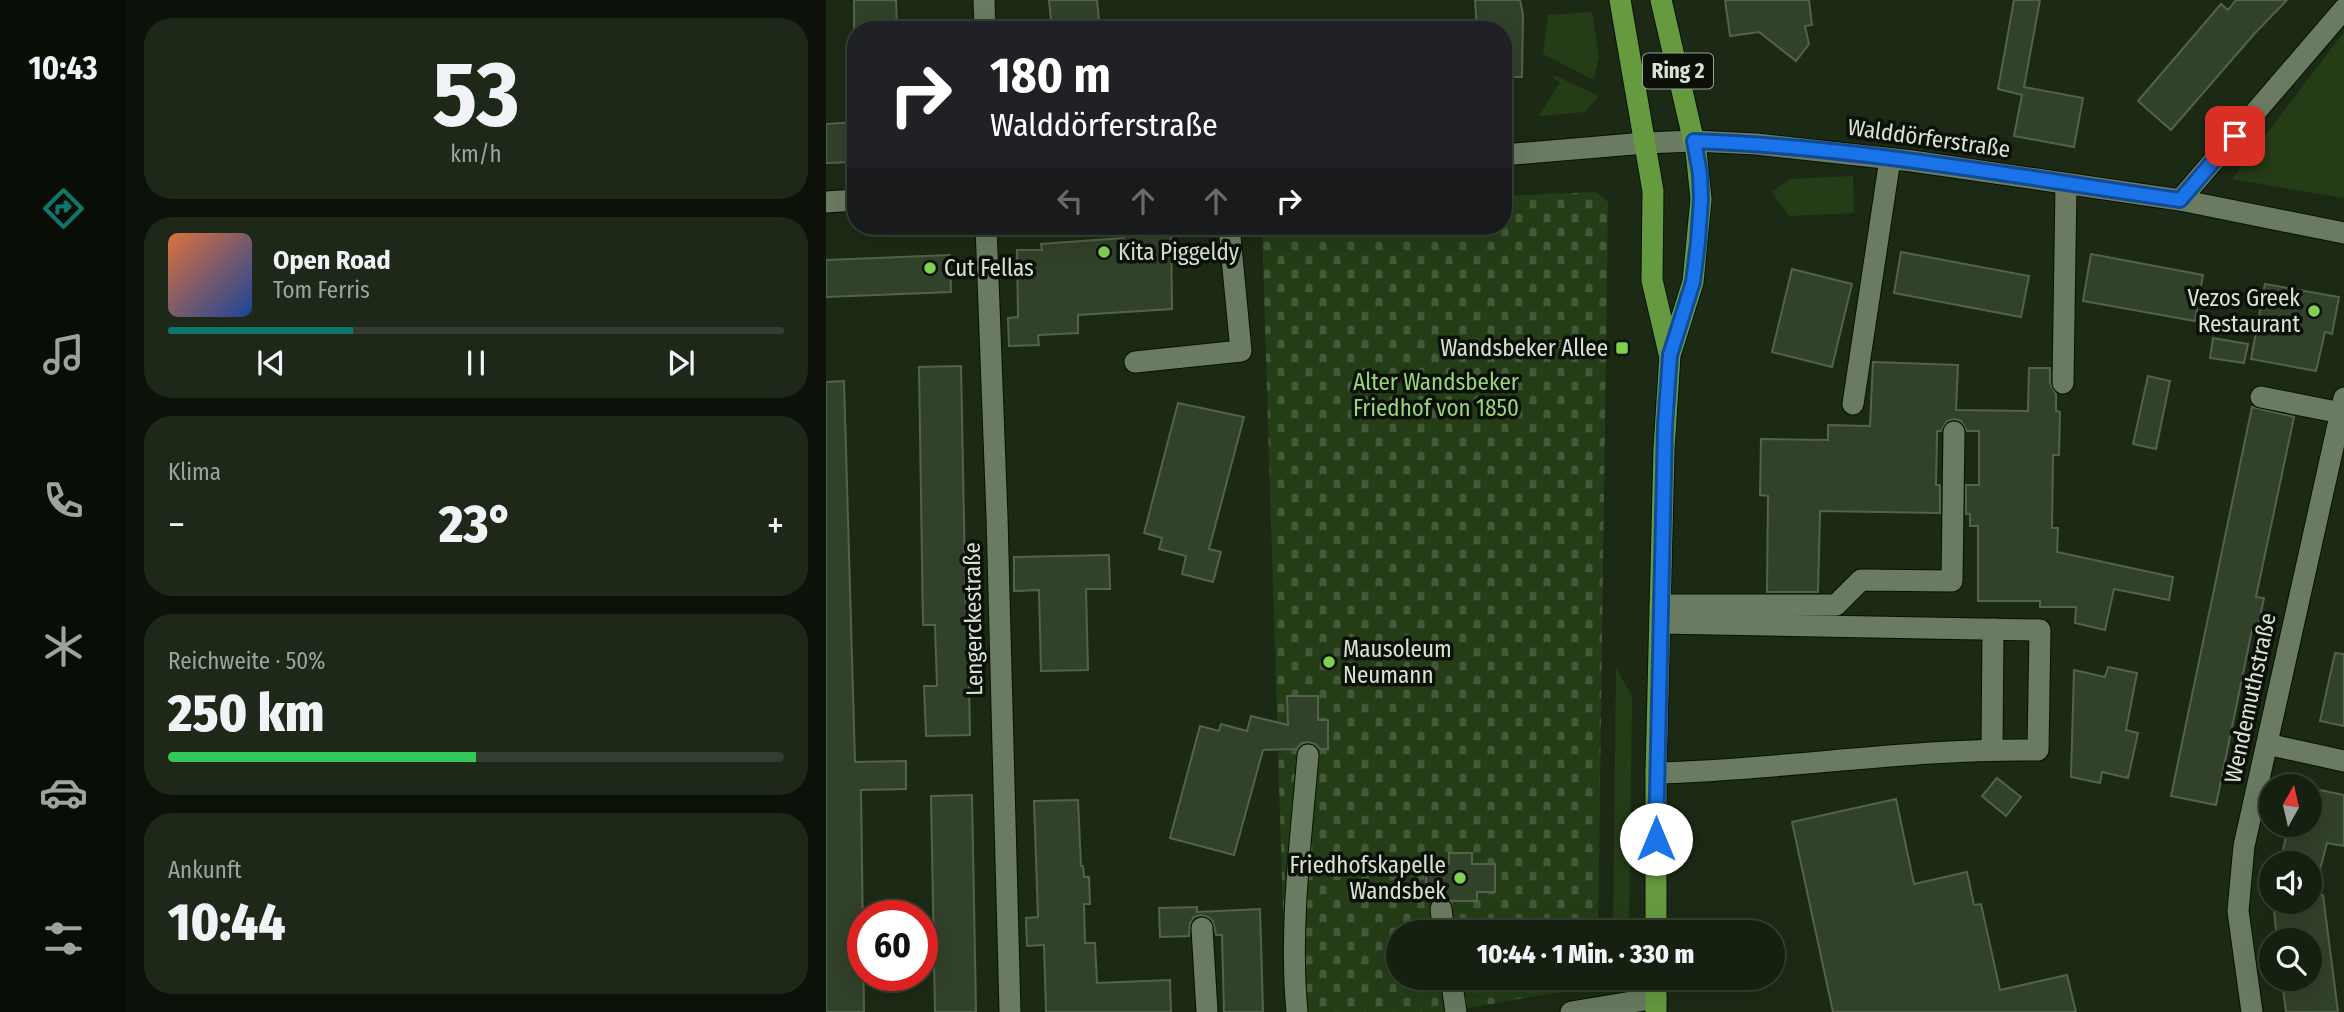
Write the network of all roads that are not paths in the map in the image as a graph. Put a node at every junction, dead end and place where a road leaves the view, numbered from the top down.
1 (984, 0) edge
2 (1620, 0) edge
3 (1661, 0) edge
4 (2344, 9) edge
5 (985, 21) edge
6 (1694, 141) junction
7 (1645, 143) junction
8 (1512, 154) edge
9 (1891, 159) junction
10 (2066, 184) junction
11 (2180, 200) junction
12 (847, 201) edge
13 (826, 202) edge
14 (2344, 233) edge
15 (986, 235) edge
16 (1230, 235) edge
17 (1670, 355) junction
18 (1135, 362) dead end
19 (2063, 383) dead end
20 (2260, 397) dead end
21 (1853, 404) dead end
22 (2342, 416) edge
23 (1954, 432) dead end
24 (1660, 614) junction
25 (1993, 629) junction
26 (2267, 744) junction
27 (1992, 749) junction
28 (1308, 755) dead end
29 (2344, 761) edge
30 (1656, 773) junction
31 (1441, 909) dead end
32 (1442, 920) edge
33 (1656, 920) edge
34 (1202, 928) dead end
35 (1453, 990) edge
36 (1656, 996) edge
37 (1010, 1012) edge
38 (1207, 1012) edge
39 (1297, 1012) edge
40 (1456, 1012) edge
41 (1571, 1012) edge
42 (2252, 1012) edge

1 - 5 street
2 - 7 main road, Ring 2
3 - 6 main road, Ring 2
4 - 11 street
6 - 7 street, Walddörferstraße
6 - 9 street, Walddörferstraße
6 - 17 main road, Ring 2
7 - 8 street, Walddörferstraße
7 - 17 main road, Ring 2
9 - 10 street, Walddörferstraße
9 - 21 street
10 - 11 street, Walddörferstraße
10 - 19 street
11 - 14 street, Walddörferstraße
12 - 13 street
15 - 37 street, Lengerckestraße
16 - 18 street
17 - 24 main road, Ring 2
20 - 22 street
22 - 26 street, Wendemuthstraße
23 - 24 street
24 - 25 street
24 - 30 main road, Ring 2
25 - 27 street
25 - 27 street
26 - 29 street
26 - 42 street, Wendemuthstraße
27 - 30 street
28 - 39 street
30 - 33 main road, Ring 2
31 - 32 street
34 - 38 street
35 - 40 street
36 - 41 street

